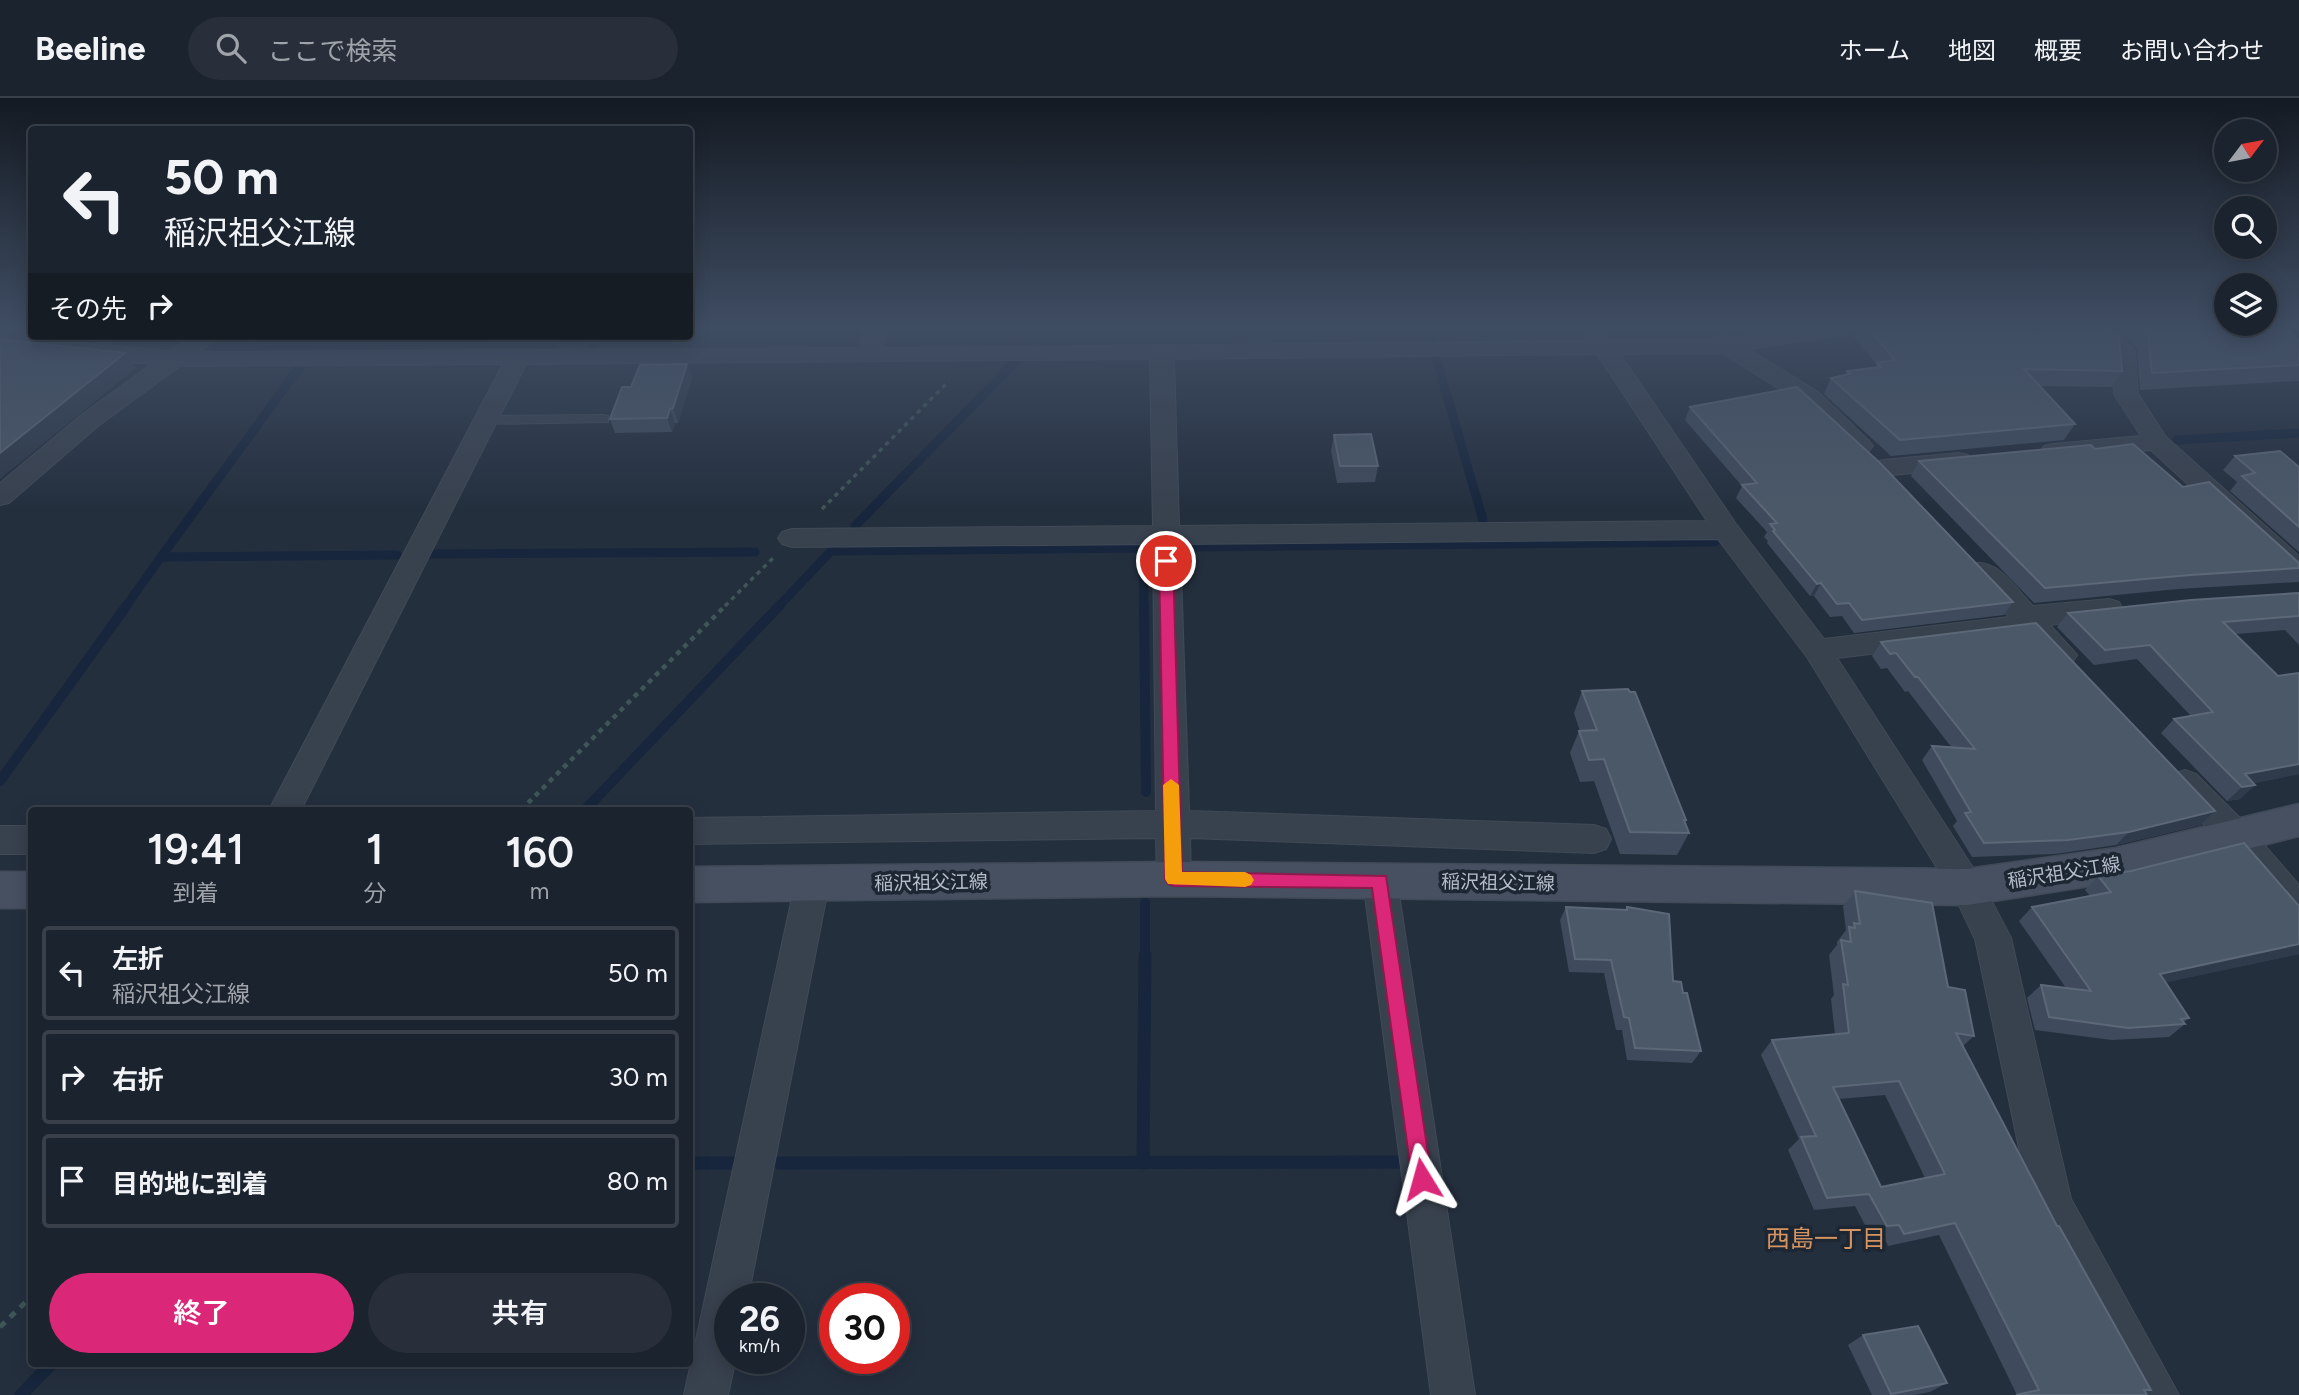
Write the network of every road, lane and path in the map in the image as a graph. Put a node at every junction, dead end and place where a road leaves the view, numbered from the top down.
1 (138, 387) edge
2 (503, 387) edge
3 (944, 387) edge
4 (1163, 387) edge
5 (1630, 387) edge
6 (1792, 387) edge
7 (2125, 387) edge
8 (604, 419) dead end
9 (486, 420) junction
10 (2157, 442) junction
11 (2034, 454) edge
12 (1979, 459) edge
13 (0, 497) edge
14 (1726, 530) junction
15 (1166, 535) junction
16 (792, 538) junction
17 (1960, 547) edge
18 (2299, 570) edge
19 (2137, 606) edge
20 (2029, 620) junction
21 (1817, 650) junction
22 (2081, 674) edge
23 (2168, 765) edge
24 (287, 807) edge
25 (524, 807) edge
26 (2299, 820) edge
27 (1172, 824) junction
28 (693, 831) edge
29 (2235, 835) junction
30 (1594, 839) dead end
31 (28, 840) edge
32 (0, 841) edge
33 (1174, 879) junction
34 (1380, 881) junction
35 (812, 884) junction
36 (693, 885) edge
37 (1967, 887) junction
38 (0, 890) edge
39 (28, 890) edge
40 (2299, 910) edge
41 (28, 1300) edge
42 (0, 1327) edge
43 (706, 1395) edge
44 (1453, 1395) edge
45 (2157, 1395) edge

1 - 13 street
2 - 9 street
3 - 16 path
4 - 15 street
5 - 14 street
6 - 12 street
7 - 10 street
8 - 9 lane
9 - 24 street
10 - 11 street
10 - 18 street
14 - 15 street
14 - 21 street
15 - 16 street
15 - 27 street
16 - 25 path
17 - 20 street
19 - 20 street
20 - 21 street
20 - 22 street
21 - 37 street
23 - 29 street
26 - 29 main road, 稲沢祖父江線
27 - 28 street
27 - 30 street
27 - 33 street
29 - 37 main road, 稲沢祖父江線
29 - 40 street
31 - 32 street
33 - 34 main road, 稲沢祖父江線
33 - 35 main road, 稲沢祖父江線
34 - 37 main road, 稲沢祖父江線
34 - 44 street
35 - 36 main road, 稲沢祖父江線
35 - 43 street
37 - 45 street
38 - 39 main road
41 - 42 path

